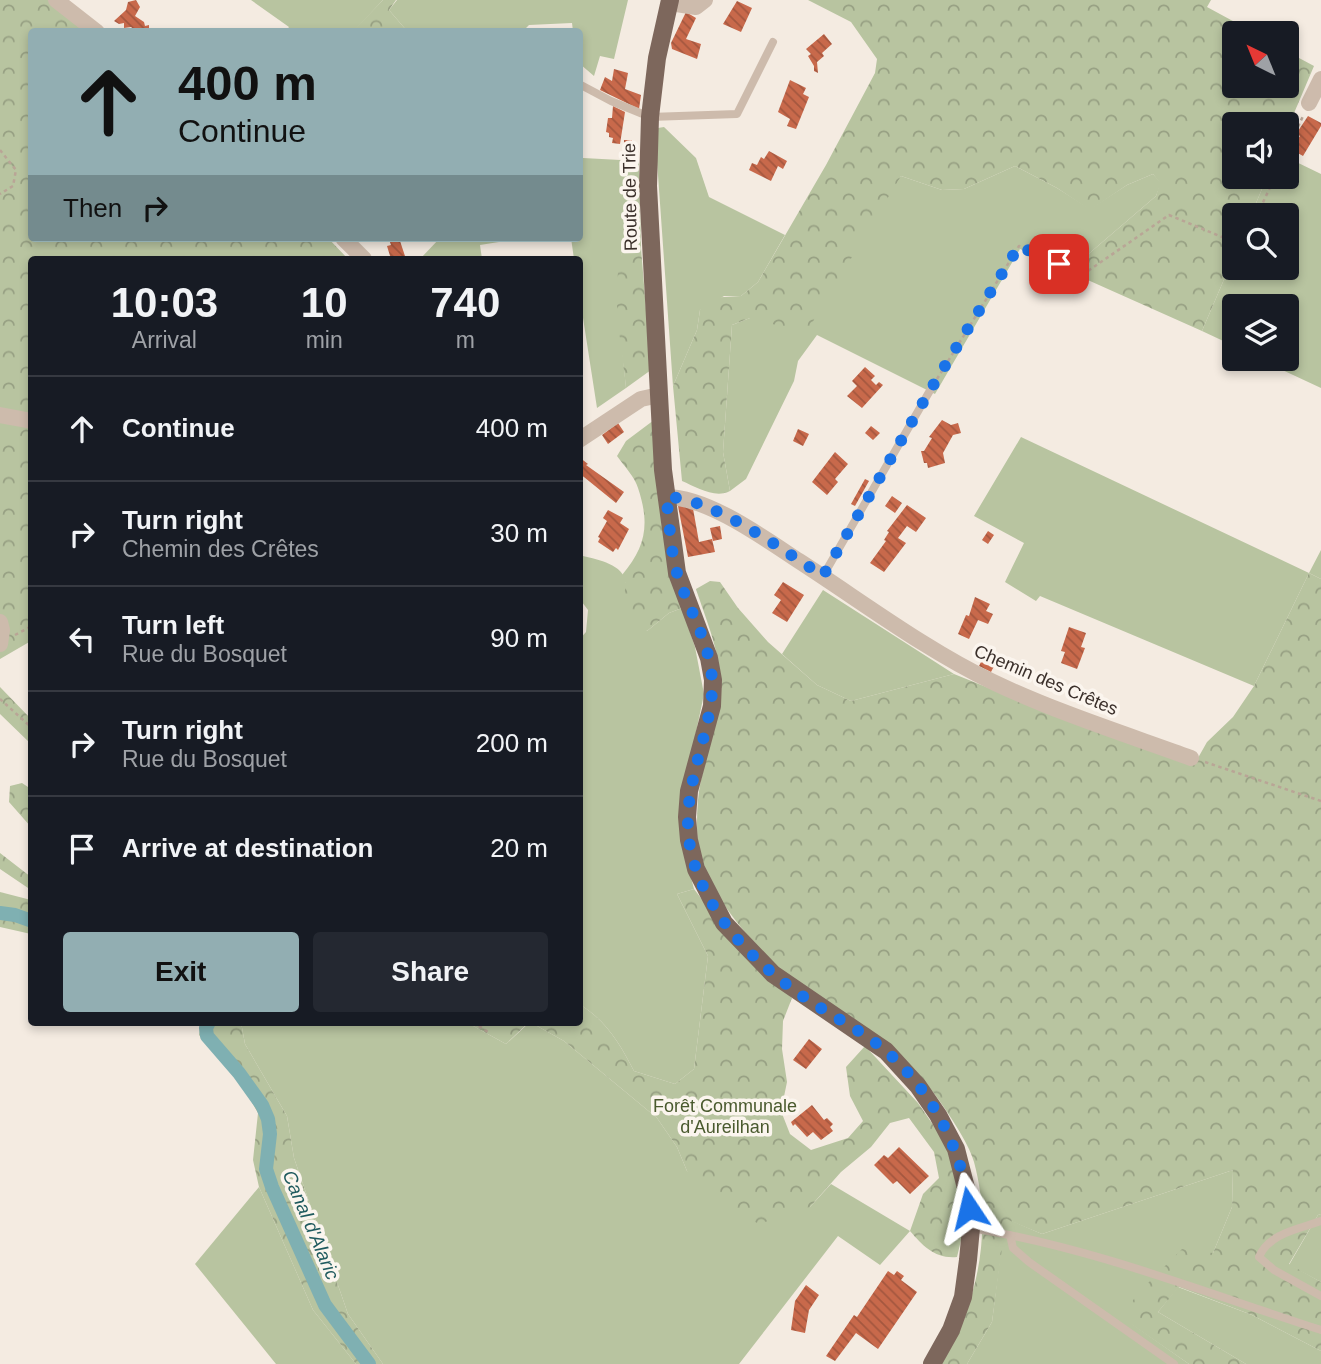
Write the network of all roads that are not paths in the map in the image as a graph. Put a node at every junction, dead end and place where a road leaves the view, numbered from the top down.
1 (56, 0) edge
2 (705, 0) edge
3 (670, 2) edge
4 (92, 28) edge
5 (773, 42) dead end
6 (1321, 79) edge
7 (583, 86) edge
8 (1309, 103) road end
9 (650, 117) junction
10 (347, 242) edge
11 (361, 256) edge
12 (932, 387) road end
13 (659, 395) junction
14 (0, 415) edge
15 (28, 420) edge
16 (583, 437) edge
17 (666, 497) junction
18 (823, 576) junction
19 (0, 622) edge
20 (0, 644) edge
21 (1191, 758) road end
22 (1321, 1221) edge
23 (971, 1228) junction
24 (1010, 1235) junction
25 (1321, 1296) edge
26 (1321, 1330) edge
27 (932, 1364) edge
28 (1174, 1364) edge

1 - 4 street
2 - 3 street
3 - 9 main road, Route de Trie
5 - 9 lane
6 - 8 street
7 - 9 lane
9 - 13 main road, Route de Trie
10 - 11 street
12 - 18 lane
13 - 16 street
13 - 17 main road, Route de Trie
14 - 15 street
17 - 18 street, Chemin des Crêtes
17 - 23 main road, Route de Trie
18 - 21 street, Chemin des Crêtes
19 - 20 street
22 - 25 lane
23 - 24 lane
23 - 27 main road, Route de Trie
24 - 26 lane
24 - 28 lane

